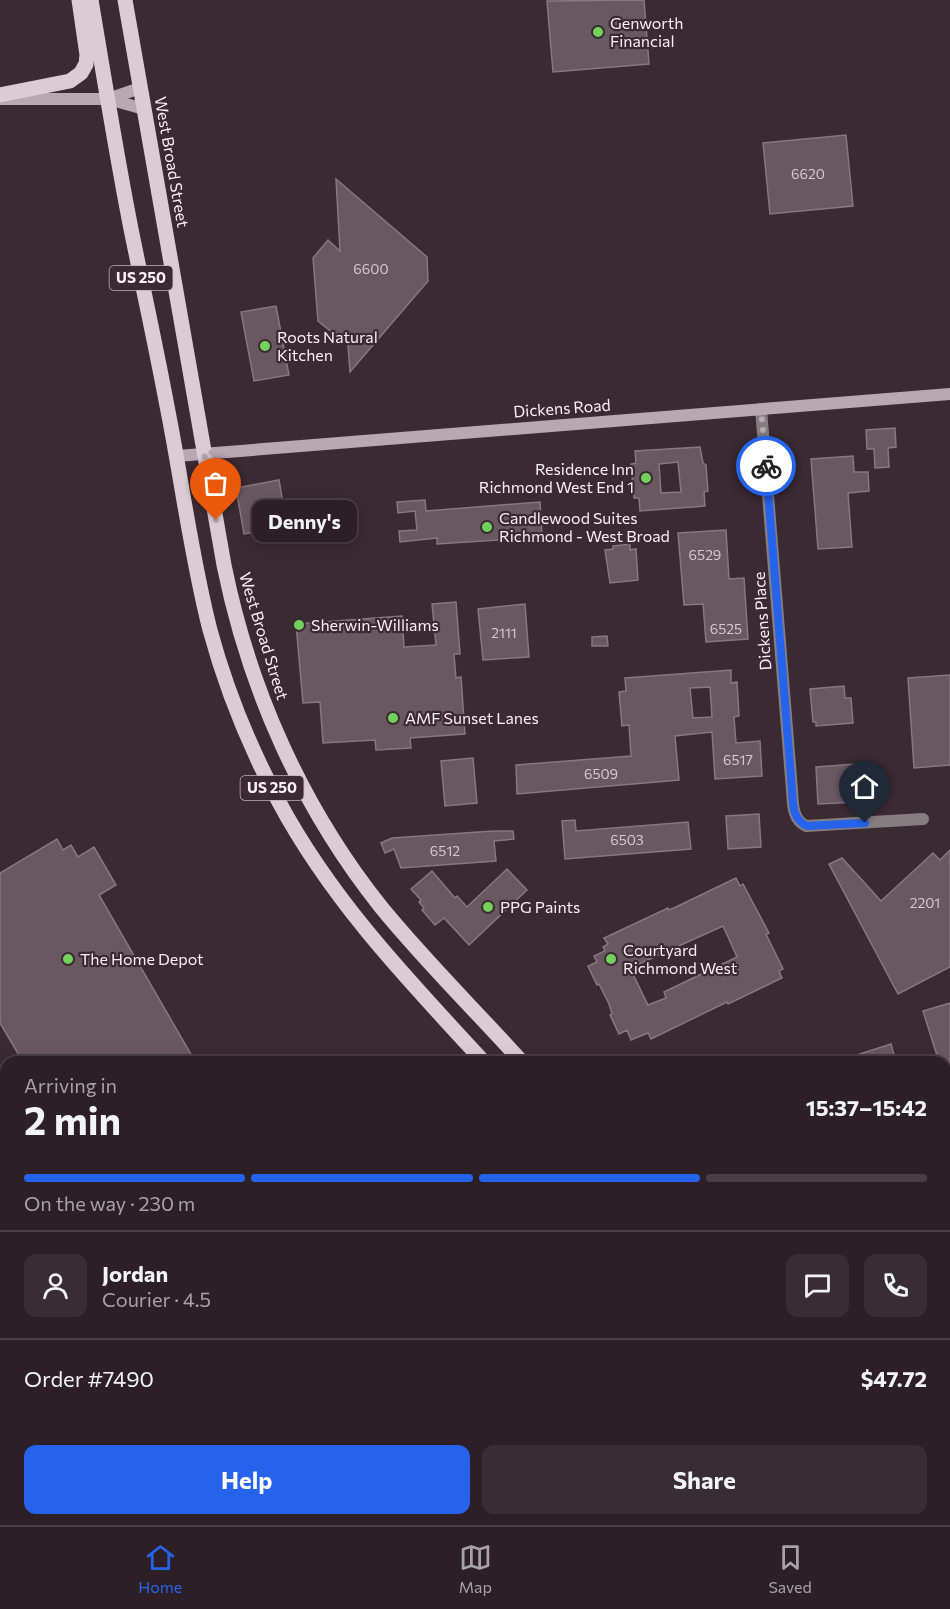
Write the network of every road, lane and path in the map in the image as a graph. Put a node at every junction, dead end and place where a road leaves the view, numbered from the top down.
1 (79, 0) edge
2 (90, 0) edge
3 (125, 0) edge
4 (141, 88) junction
5 (0, 97) edge
6 (108, 99) junction
7 (144, 109) junction
8 (950, 394) edge
9 (761, 409) junction
10 (204, 453) junction
11 (177, 456) junction
12 (923, 819) dead end
13 (474, 1010) junction
14 (454, 1029) junction
15 (479, 1056) edge
16 (516, 1056) edge

1 - 5 main road
2 - 6 main road, US 250
3 - 4 main road, West Broad Street / US 250
4 - 6 main road
4 - 7 main road, West Broad Street / US 250
5 - 6 main road
6 - 7 main road
6 - 11 main road, US 250
7 - 10 main road, West Broad Street / US 250
8 - 9 main road, Dickens Road
9 - 10 main road, Dickens Road
9 - 12 street, Dickens Place
10 - 11 main road, Dickens Road
10 - 13 main road, West Broad Street / US 250
11 - 14 main road, US 250
13 - 14 main road
13 - 16 main road, West Broad Street / US 250
14 - 15 main road, US 250

